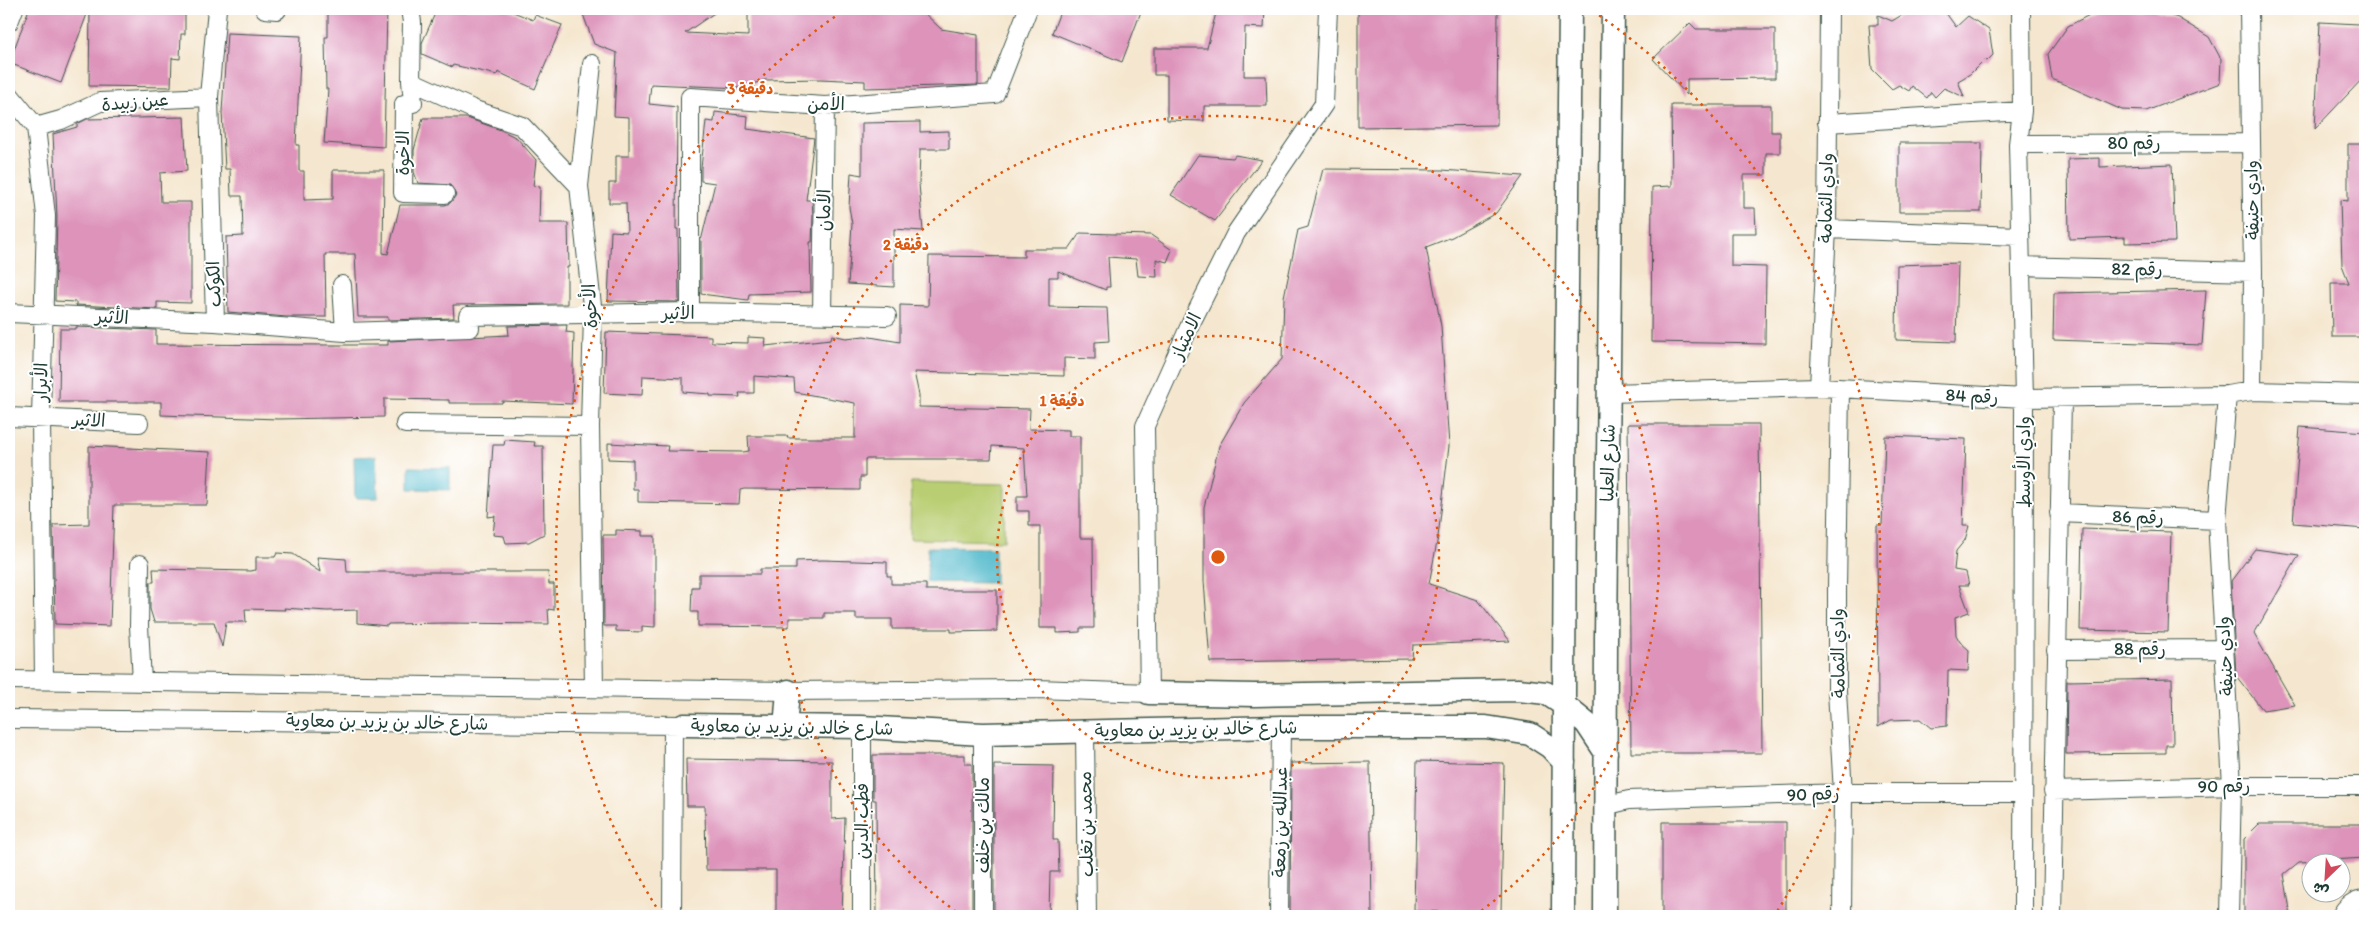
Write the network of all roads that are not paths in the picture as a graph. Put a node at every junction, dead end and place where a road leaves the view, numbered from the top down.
1 (14, 9) edge
2 (217, 9) edge
3 (1028, 9) edge
4 (1328, 9) edge
5 (1570, 9) edge
6 (1613, 9) edge
7 (1829, 9) edge
8 (2021, 9) edge
9 (2249, 9) edge
10 (414, 13) edge
11 (9, 22) edge
12 (592, 64) dead end
13 (411, 81) junction
14 (429, 89) junction
15 (9, 94) edge
16 (209, 97) junction
17 (413, 103) junction
18 (825, 106) junction
19 (2022, 111) junction
20 (1827, 123) junction
21 (36, 126) junction
22 (2251, 143) junction
23 (2018, 144) junction
24 (579, 186) junction
25 (445, 194) dead end
26 (1827, 229) junction
27 (2019, 236) junction
28 (2021, 266) junction
29 (2253, 272) junction
30 (342, 285) dead end
31 (690, 312) junction
32 (9, 313) edge
33 (42, 314) junction
34 (822, 314) junction
35 (592, 315) junction
36 (468, 316) joint
37 (887, 316) dead end
38 (215, 322) junction
39 (345, 332) junction
40 (1819, 387) junction
41 (1840, 389) junction
42 (2252, 391) junction
43 (1609, 393) junction
44 (2365, 394) edge
45 (2226, 395) junction
46 (2024, 398) junction
47 (2062, 399) junction
48 (9, 417) edge
49 (41, 418) junction
50 (139, 423) dead end
51 (405, 424) dead end
52 (590, 426) junction
53 (2059, 513) junction
54 (2217, 520) junction
55 (140, 564) dead end
56 (2224, 649) junction
57 (2056, 650) junction
58 (9, 680) edge
59 (44, 680) junction
60 (142, 682) junction
61 (594, 687) junction
62 (788, 691) junction
63 (1488, 692) junction
64 (1149, 693) junction
65 (1564, 705) junction
66 (9, 719) edge
67 (679, 725) junction
68 (862, 727) junction
69 (1281, 727) junction
70 (1486, 727) junction
71 (785, 728) junction
72 (1085, 731) junction
73 (983, 734) junction
74 (1606, 753) junction
75 (1564, 762) junction
76 (2232, 786) junction
77 (2365, 786) edge
78 (2053, 791) junction
79 (2023, 792) junction
80 (1843, 793) junction
81 (1604, 806) junction
82 (2365, 899) edge
83 (672, 916) edge
84 (862, 916) edge
85 (983, 916) edge
86 (1087, 916) edge
87 (1279, 916) edge
88 (1562, 916) edge
89 (1605, 916) edge
90 (1842, 916) edge
91 (2023, 916) edge
92 (2052, 916) edge
93 (2229, 916) edge
94 (2341, 916) edge

1 - 11 street
2 - 16 street, الكوكب
3 - 18 street, الأمن
4 - 64 street, الامتياز
5 - 65 main road
6 - 43 main road, شارع العليا
7 - 20 street, وادي الثمامة
8 - 19 street, وادي الأوسط
9 - 22 street, وادي حنيفة
10 - 13 street
12 - 24 street, الأخوة
13 - 14 street
13 - 17 street
14 - 17 street
14 - 24 street
15 - 21 street
16 - 21 street, عين زبيدة
16 - 38 street, الكوكب
17 - 25 street, الاخوة
18 - 31 street, الأمن
18 - 34 street, الأمان
19 - 20 street
19 - 23 street, وادي الأوسط
20 - 26 street, وادي الثمامة
21 - 33 street, الأبرار
22 - 23 street, رقم 80
22 - 29 street, وادي حنيفة
23 - 27 street, وادي الأوسط
24 - 35 street, الأخوة
26 - 27 street
26 - 40 street, وادي الثمامة
27 - 28 street, وادي الأوسط
28 - 29 street, رقم 82
28 - 46 street, وادي الأوسط
29 - 42 street, وادي حنيفة
30 - 39 street
31 - 34 street, الأثير
31 - 35 street, الأثير
32 - 33 street, الأثير
33 - 38 street, الأثير
33 - 49 street, الأبرار
34 - 37 street, الأثير
35 - 36 street, الأثير
35 - 52 street, الأخوة
36 - 39 street, الكوكب
38 - 39 street, الكوكب
40 - 41 street, رقم 84
40 - 43 street, رقم 84
41 - 46 street, رقم 84
41 - 80 street, وادي الثمامة
42 - 44 street, رقم 84
42 - 45 street, رقم 84
43 - 74 main road, شارع العليا
45 - 47 street, رقم 84
45 - 54 street, وادي حنيفة
46 - 47 street, رقم 84
46 - 79 street, وادي الأوسط
47 - 53 street, وادي الأوسط
48 - 49 street, الاثير
49 - 50 street, الاثير
49 - 59 street, الأبرار
51 - 52 street
52 - 61 street, الأخوة
53 - 54 street, رقم 86
53 - 57 street, وادي الأوسط
54 - 56 street, وادي حنيفة
55 - 60 street
56 - 57 street, رقم 88
56 - 76 street, وادي حنيفة
57 - 78 street, وادي الأوسط
58 - 59 street, شارع خالد بن يزيد بن معاوية
59 - 60 street, شارع خالد بن يزيد بن معاوية
60 - 61 street, شارع خالد بن يزيد بن معاوية
61 - 62 street, شارع خالد بن يزيد بن معاوية
62 - 64 street, شارع خالد بن يزيد بن معاوية
62 - 71 main road
63 - 64 main road, شارع خالد بن يزيد بن معاوية
63 - 65 main road, شارع خالد بن يزيد بن معاوية
63 - 70 main road
65 - 74 main road, شارع خالد بن يزيد بن معاوية
65 - 75 main road
66 - 67 street, شارع خالد بن يزيد بن معاوية
67 - 71 main road, شارع خالد بن يزيد بن معاوية
67 - 83 street
68 - 71 main road, شارع خالد بن يزيد بن معاوية
68 - 73 main road, شارع خالد بن يزيد بن معاوية
68 - 84 street, قطب الدين
69 - 70 main road, شارع خالد بن يزيد بن معاوية
69 - 72 main road, شارع خالد بن يزيد بن معاوية
69 - 87 street, عبدالله بن زمعة
70 - 75 main road, شارع خالد بن يزيد بن معاوية
72 - 73 main road, شارع خالد بن يزيد بن معاوية
72 - 86 street, محمد بن تغلب
73 - 85 street, مالك بن خلف
74 - 81 main road, شارع العليا
75 - 88 main road
76 - 77 street, رقم 90
76 - 78 street, رقم 90
76 - 93 street, وادي حنيفة
78 - 92 street, وادي الأوسط
79 - 80 street, رقم 90
79 - 91 street, وادي الأوسط
80 - 81 street, رقم 90
80 - 90 street, وادي الثمامة
81 - 89 main road, شارع العليا
82 - 94 street

